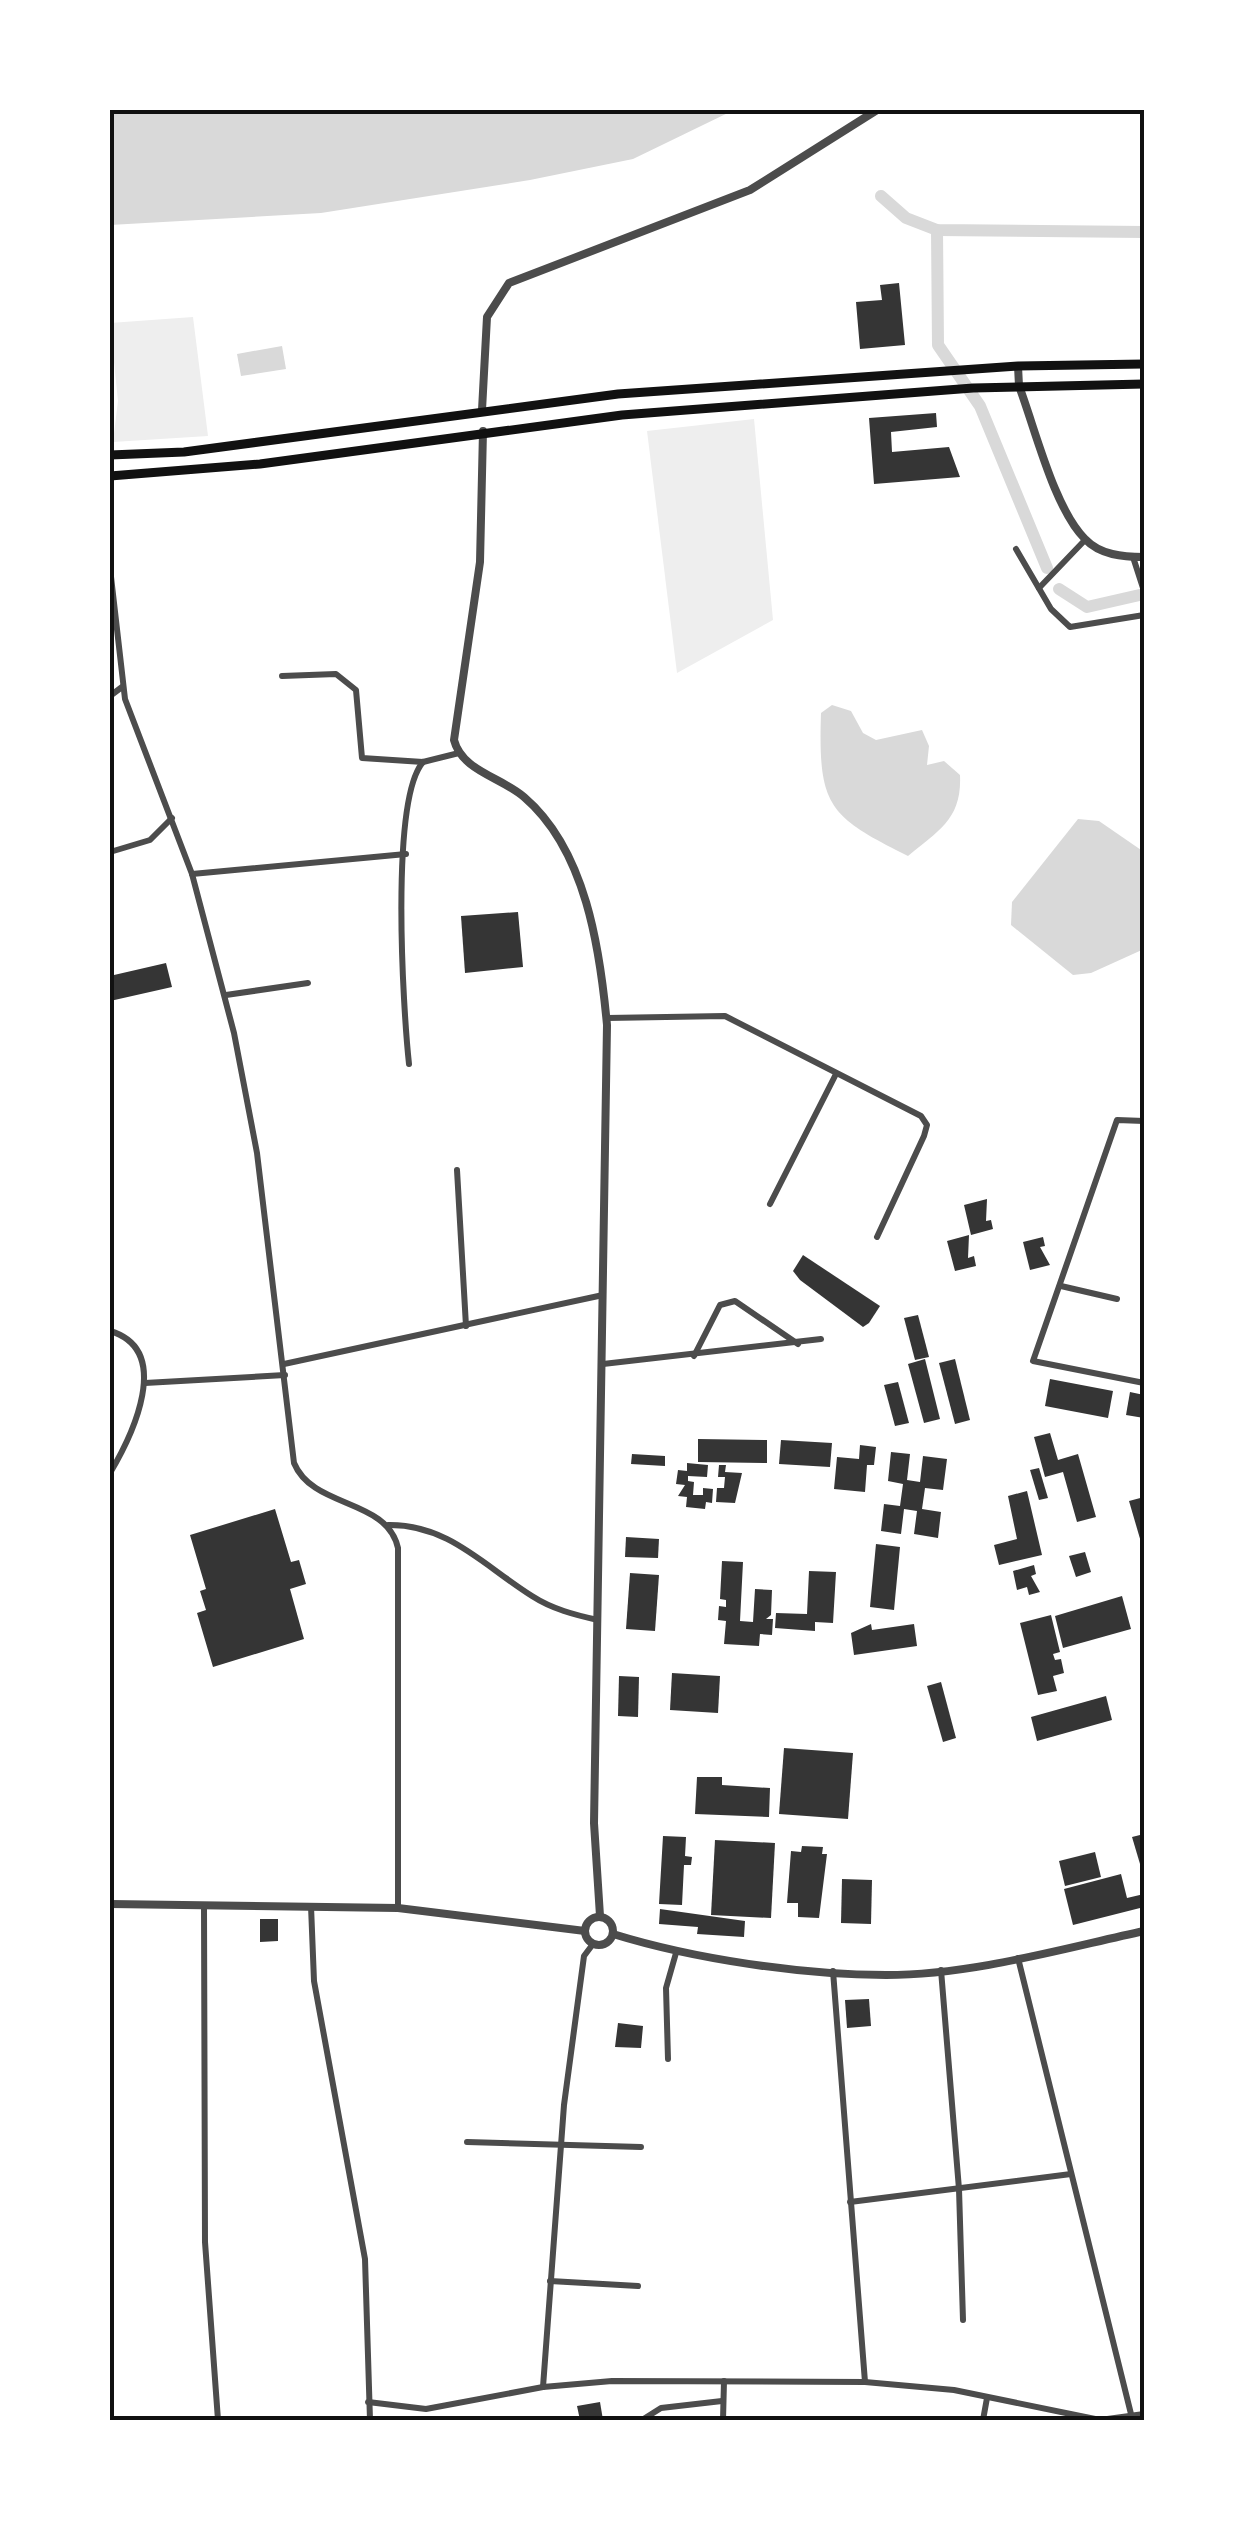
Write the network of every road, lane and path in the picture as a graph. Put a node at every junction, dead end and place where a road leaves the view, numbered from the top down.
1 (877, 110) edge
2 (1144, 364) edge
3 (1018, 366) junction
4 (1144, 384) edge
5 (1019, 386) junction
6 (482, 410) junction
7 (483, 430) junction
8 (110, 456) edge
9 (110, 476) edge
10 (1085, 540) junction
11 (1016, 549) dead end
12 (1132, 557) junction
13 (1144, 558) edge
14 (110, 568) edge
15 (1040, 588) junction
16 (1144, 591) edge
17 (1144, 615) edge
18 (282, 676) dead end
19 (122, 688) junction
20 (110, 696) edge
21 (459, 753) junction
22 (423, 762) junction
23 (172, 818) junction
24 (110, 852) edge
25 (406, 854) junction
26 (192, 874) junction
27 (308, 983) dead end
28 (226, 995) junction
29 (607, 1018) junction
30 (408, 1064) dead end
31 (836, 1074) junction
32 (1144, 1120) edge
33 (457, 1170) dead end
34 (770, 1204) dead end
35 (878, 1237) dead end
36 (1061, 1286) junction
37 (603, 1294) junction
38 (1117, 1298) dead end
39 (466, 1326) junction
40 (110, 1332) edge
41 (821, 1340) dead end
42 (799, 1345) junction
43 (694, 1356) junction
44 (284, 1364) junction
45 (603, 1364) junction
46 (285, 1375) junction
47 (1144, 1383) edge
48 (145, 1384) junction
49 (110, 1473) edge
50 (387, 1525) junction
51 (598, 1620) junction
52 (110, 1904) edge
53 (204, 1906) junction
54 (310, 1906) junction
55 (398, 1908) junction
56 (600, 1916) junction
57 (585, 1931) junction
58 (1144, 1931) edge
59 (614, 1934) junction
60 (593, 1944) junction
61 (676, 1953) junction
62 (1018, 1958) junction
63 (941, 1970) junction
64 (834, 1971) junction
65 (668, 2059) dead end
66 (564, 2105) junction
67 (574, 2106) dead end
68 (466, 2142) dead end
69 (561, 2144) junction
70 (641, 2147) dead end
71 (1071, 2174) junction
72 (958, 2188) junction
73 (850, 2202) junction
74 (550, 2281) junction
75 (638, 2286) dead end
76 (963, 2320) dead end
77 (724, 2381) junction
78 (865, 2382) junction
79 (543, 2386) junction
80 (987, 2398) junction
81 (722, 2401) junction
82 (368, 2402) junction
83 (1144, 2414) edge
84 (1132, 2418) junction
85 (218, 2420) edge
86 (370, 2420) edge
87 (642, 2420) edge
88 (723, 2420) edge
89 (983, 2420) edge

1 - 6 street
2 - 3 main road
3 - 5 street
3 - 6 main road
4 - 5 main road
5 - 7 main road
5 - 10 street
6 - 7 main road
6 - 8 main road
7 - 9 main road
7 - 21 street
10 - 12 street
10 - 15 street
11 - 15 street
12 - 13 street
12 - 16 street
14 - 19 street
15 - 17 street
18 - 22 street
19 - 20 street
19 - 23 street
21 - 22 street
21 - 29 street
22 - 25 street
23 - 24 street
23 - 26 street
25 - 26 street
25 - 30 street
26 - 28 street
27 - 28 street
28 - 44 street
29 - 31 street
29 - 37 street
31 - 34 street
31 - 35 street
32 - 36 street
33 - 39 street
36 - 38 street
36 - 47 street
37 - 39 street
37 - 45 street
39 - 44 street
40 - 48 street
41 - 42 street
42 - 43 street
42 - 43 street
43 - 45 street
44 - 46 street
45 - 51 street
46 - 48 street
46 - 50 street
48 - 49 street
50 - 51 street
50 - 55 street
51 - 56 street
52 - 53 street
53 - 54 street
53 - 85 street
54 - 55 street
54 - 82 street
55 - 57 street
56 - 57 street
56 - 59 street
57 - 60 street
58 - 62 street
59 - 60 street
59 - 61 street
60 - 66 street
61 - 64 street
61 - 65 street
62 - 63 street
62 - 71 street
63 - 64 street
63 - 72 street
64 - 73 street
66 - 67 street
66 - 69 street
68 - 69 street
69 - 70 street
69 - 74 street
71 - 72 street
71 - 84 street
72 - 73 street
72 - 76 street
73 - 78 street
74 - 75 street
74 - 79 street
77 - 78 street
77 - 79 street
77 - 81 street
78 - 80 street
79 - 82 street
80 - 84 street
80 - 89 street
81 - 87 street
81 - 88 street
82 - 86 street
83 - 84 street

